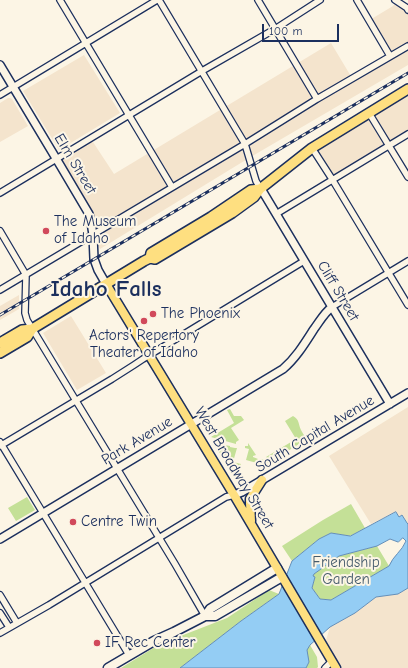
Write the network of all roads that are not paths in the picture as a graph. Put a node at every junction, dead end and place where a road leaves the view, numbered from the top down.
1 (60, 0) edge
2 (158, 0) edge
3 (258, 0) edge
4 (320, 0) edge
5 (357, 0) edge
6 (395, 0) edge
7 (408, 8) edge
8 (274, 29) junction
9 (86, 43) junction
10 (408, 46) edge
11 (390, 56) junction
12 (0, 65) edge
13 (202, 71) junction
14 (13, 87) junction
15 (408, 89) edge
16 (0, 95) edge
17 (317, 100) junction
18 (369, 113) junction
19 (129, 116) junction
20 (408, 134) edge
21 (245, 144) junction
22 (389, 146) junction
23 (312, 148) junction
24 (57, 159) junction
25 (408, 177) edge
26 (332, 179) junction
27 (172, 187) junction
28 (262, 191) junction
29 (0, 194) edge
30 (276, 214) junction
31 (0, 231) edge
32 (93, 235) junction
33 (304, 261) junction
34 (408, 261) edge
35 (388, 272) junction
36 (26, 275) junction
37 (106, 284) junction
38 (0, 290) edge
39 (408, 305) edge
40 (332, 307) junction
41 (32, 329) junction
42 (0, 343) edge
43 (0, 353) edge
44 (149, 355) junction
45 (408, 393) edge
46 (75, 400) junction
47 (390, 404) junction
48 (191, 424) junction
49 (1, 444) edge
50 (117, 469) junction
51 (262, 480) junction
52 (234, 494) junction
53 (43, 513) junction
54 (251, 524) junction
55 (159, 538) junction
56 (0, 539) edge
57 (277, 568) junction
58 (283, 579) junction
59 (85, 583) junction
60 (0, 595) edge
61 (0, 613) edge
62 (205, 616) junction
63 (17, 623) junction
64 (9, 627) junction
65 (0, 633) edge
66 (129, 655) junction
67 (334, 664) edge
68 (108, 668) edge
69 (325, 668) edge

1 - 9 street
2 - 9 street
2 - 13 street
3 - 8 street
4 - 8 street
5 - 11 street
6 - 7 street
8 - 13 street
8 - 17 street
9 - 14 street
9 - 19 street
10 - 11 street
11 - 17 street
12 - 14 street, Elm Street
13 - 19 street
13 - 21 street
14 - 16 street
14 - 24 street, Elm Street
15 - 18 highway
17 - 21 street
18 - 22 street
18 - 23 highway
19 - 24 street
19 - 27 street
20 - 22 street
21 - 27 street
21 - 28 street
22 - 25 street
22 - 26 street
23 - 26 street
23 - 28 highway
24 - 29 street
24 - 32 street, Elm Street
26 - 30 street
26 - 35 street
27 - 32 street
28 - 30 street, Cliff Street
28 - 37 highway
30 - 33 street, Cliff Street
31 - 36 street
32 - 36 street
32 - 37 street, Elm Street
33 - 40 street, Cliff Street
33 - 44 street
34 - 35 street
35 - 39 street
35 - 40 street
36 - 38 street
36 - 41 street
37 - 41 highway
37 - 44 main road, West Broadway Street
40 - 47 street, Cliff Street
40 - 48 street, Park Avenue
41 - 42 highway
41 - 43 highway
41 - 46 street
44 - 46 street
44 - 48 main road, West Broadway Street
45 - 47 street, South Capital Avenue
46 - 49 street
46 - 50 street
47 - 51 street, South Capital Avenue
48 - 50 street, Park Avenue
48 - 52 main road, West Broadway Street
49 - 53 street
50 - 53 street, Park Avenue
50 - 55 street
51 - 52 street, South Capital Avenue
51 - 54 main road
52 - 54 main road, West Broadway Street
52 - 55 street
53 - 56 street, Park Avenue
53 - 59 street
54 - 57 main road, West Broadway Street
55 - 59 street
55 - 62 street
57 - 58 main road, West Broadway Street
57 - 62 main road
58 - 62 main road
58 - 67 main road, West Broadway Street
59 - 63 street
59 - 66 street
60 - 63 street
61 - 64 street
62 - 66 main road
63 - 64 street
64 - 65 street
66 - 68 main road
67 - 69 street

